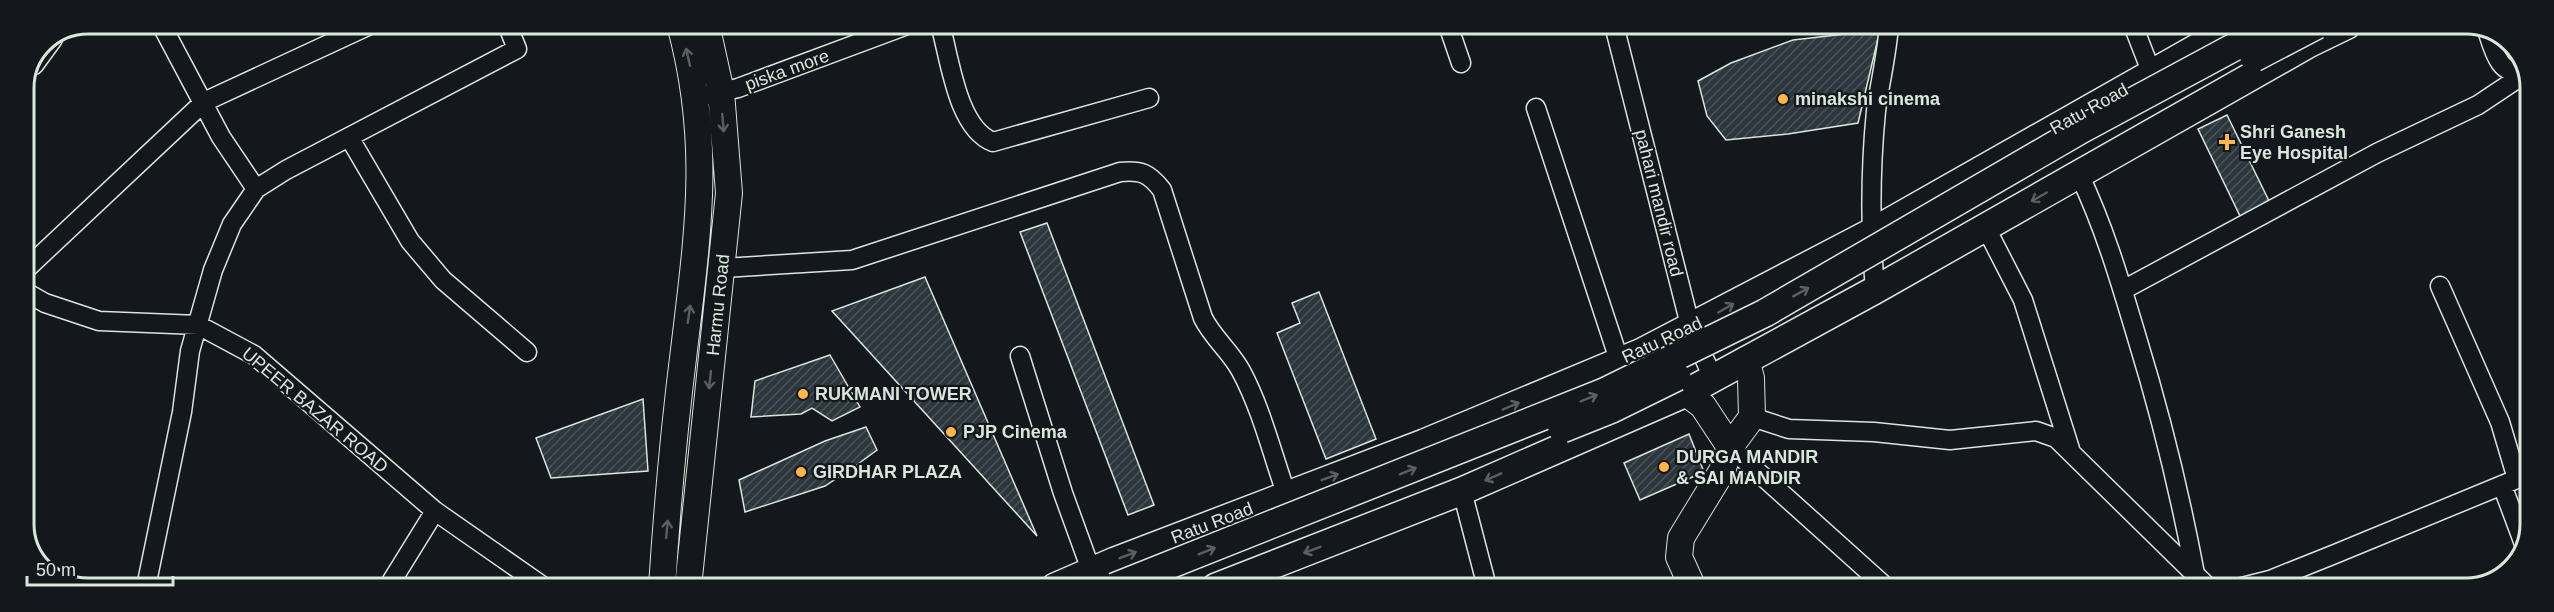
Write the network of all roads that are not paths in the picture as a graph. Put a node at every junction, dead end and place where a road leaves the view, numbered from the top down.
1 (167, 34) edge
2 (350, 34) edge
3 (511, 34) edge
4 (682, 34) edge
5 (708, 34) edge
6 (882, 34) edge
7 (943, 34) edge
8 (1452, 34) edge
9 (1616, 34) edge
10 (1888, 34) edge
11 (2136, 34) edge
12 (2221, 34) edge
13 (2258, 34) edge
14 (2300, 34) edge
15 (2330, 34) edge
16 (2491, 41) edge
17 (1461, 63) dead end
18 (2152, 74) junction
19 (2517, 74) edge
20 (2518, 78) edge
21 (721, 92) junction
22 (695, 98) junction
23 (1149, 98) dead end
24 (204, 102) junction
25 (1536, 108) dead end
26 (349, 137) junction
27 (2079, 174) junction
28 (256, 189) junction
29 (1986, 228) junction
30 (1870, 233) junction
31 (34, 261) edge
32 (723, 268) junction
33 (2440, 286) dead end
34 (1875, 290) junction
35 (2123, 290) junction
36 (34, 297) edge
37 (198, 325) junction
38 (1691, 328) junction
39 (527, 352) dead end
40 (1020, 357) dead end
41 (1746, 360) junction
42 (1617, 361) junction
43 (1713, 378) junction
44 (1686, 393) junction
45 (1642, 411) junction
46 (1752, 417) junction
47 (1730, 447) junction
48 (2071, 450) junction
49 (2516, 479) edge
50 (1462, 491) junction
51 (1286, 493) junction
52 (435, 511) junction
53 (2520, 511) edge
54 (2195, 574) junction
55 (148, 578) edge
56 (394, 578) edge
57 (531, 578) edge
58 (663, 578) edge
59 (689, 578) edge
60 (1102, 578) edge
61 (1104, 578) edge
62 (1108, 578) edge
63 (1189, 578) edge
64 (1238, 578) edge
65 (1485, 578) edge
66 (1688, 578) edge
67 (1876, 578) edge
68 (2199, 578) edge
69 (2275, 578) edge

1 - 24 street
2 - 24 street
3 - 26 street
22 -> 4 main road, Harmu Road
5 - 21 main road, Harmu Road
6 - 21 street, piska more
7 - 23 street
8 - 17 street
9 - 38 street, pahari mandir road
10 - 30 street
11 - 18 street
12 - 18 main road, Ratu Road
62 -> 13 main road, bridge
14 - 63 main road, bridge
15 - 27 main road
16 - 19 street
18 - 30 main road, Ratu Road
20 - 35 street
21 - 22 street, piska more
21 -> 32 main road, Harmu Road
58 -> 22 main road, Harmu Road
24 - 28 street
24 - 31 street
25 - 42 street
26 - 28 street
26 - 39 street
27 -> 29 main road
27 - 35 street
28 - 37 street
29 - 34 main road
29 - 48 street
30 - 34 street
38 -> 30 main road, Ratu Road
32 - 51 street
32 -> 59 main road, Harmu Road
33 - 49 street
34 - 41 main road
35 - 54 street
36 - 37 street, UPEER BAZAR ROAD
37 - 52 street, UPEER BAZAR ROAD
37 - 55 street
38 - 42 main road, Ratu Road
38 - 43 street, pahari mandir road
40 - 60 street
41 - 43 main road
41 - 46 main road
42 - 45 street
51 -> 42 main road, Ratu Road
43 - 44 main road
44 - 45 main road
44 - 47 main road
45 -> 50 main road
46 - 47 main road
46 - 48 street
47 - 66 main road
47 - 67 street
48 - 54 street
49 - 53 street
49 - 69 street
50 -> 64 main road
50 - 65 street
61 -> 51 main road, Ratu Road
52 - 56 street
52 - 57 street, UPEER BAZAR ROAD
54 - 68 street

